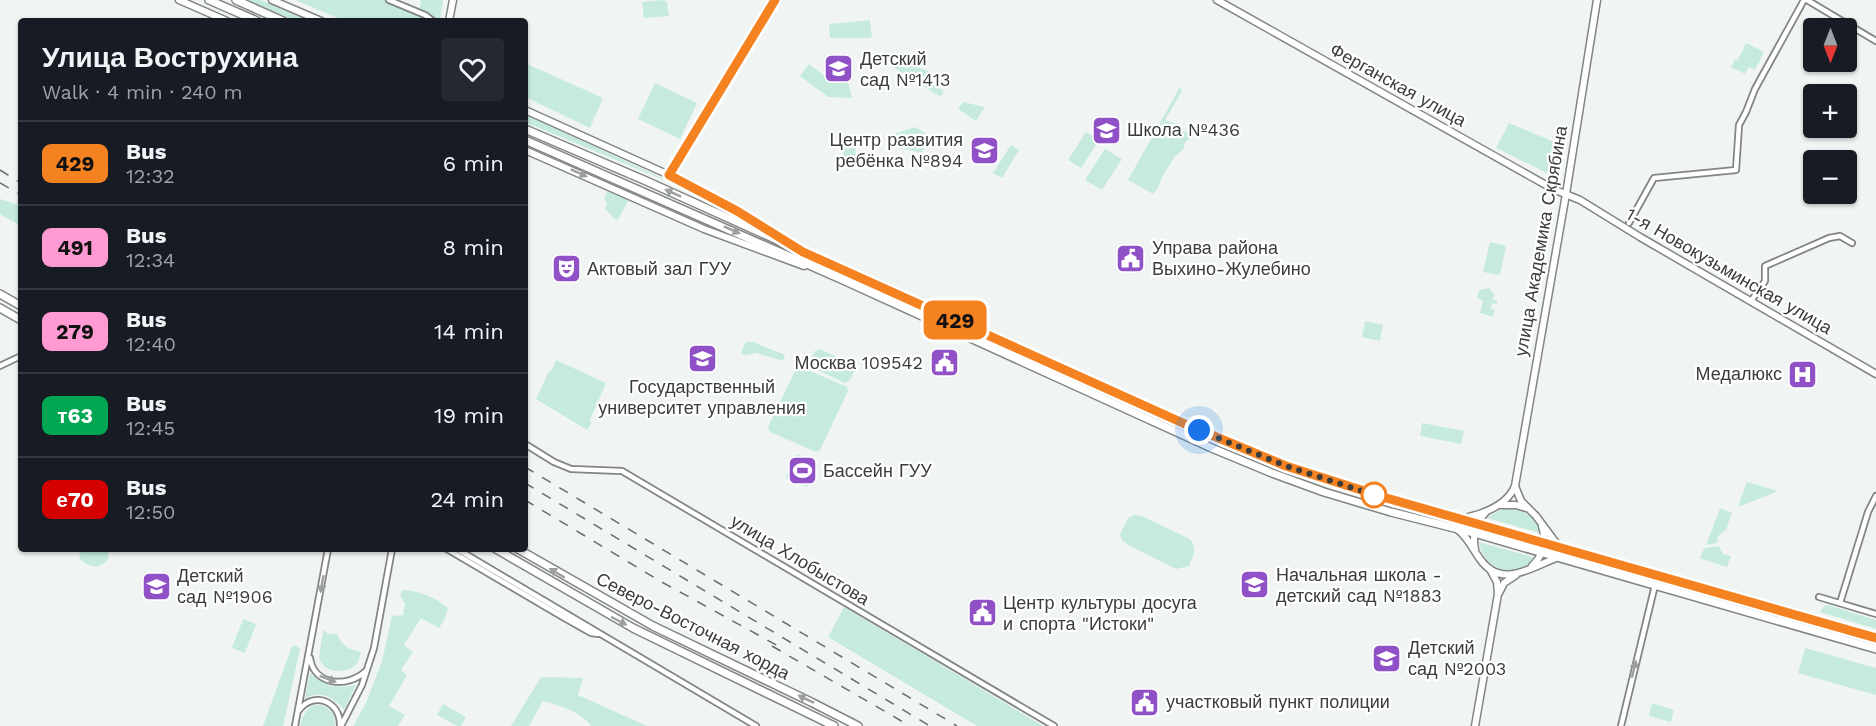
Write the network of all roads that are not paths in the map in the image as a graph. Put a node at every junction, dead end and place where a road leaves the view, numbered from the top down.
1 (179, 0) edge
2 (209, 0) edge
3 (236, 0) edge
4 (272, 0) edge
5 (389, 0) edge
6 (453, 0) edge
7 (775, 0) edge
8 (1217, 0) edge
9 (1597, 0) edge
10 (1806, 0) edge
11 (219, 18) edge
12 (250, 18) edge
13 (276, 18) edge
14 (314, 18) edge
15 (429, 18) edge
16 (450, 18) edge
17 (1876, 41) edge
18 (528, 111) edge
19 (528, 130) edge
20 (528, 141) edge
21 (528, 151) edge
22 (669, 175) junction
23 (1566, 195) junction
24 (1629, 223) dead end
25 (1852, 243) dead end
26 (803, 252) junction
27 (843, 280) junction
28 (0, 294) edge
29 (1751, 301) junction
30 (18, 304) edge
31 (0, 308) edge
32 (18, 319) edge
33 (18, 357) edge
34 (0, 366) edge
35 (1876, 374) edge
36 (528, 446) edge
37 (1515, 486) junction
38 (1876, 496) edge
39 (1497, 506) junction
40 (1488, 510) junction
41 (1529, 510) junction
42 (1460, 519) junction
43 (1541, 523) junction
44 (1477, 524) junction
45 (1457, 529) junction
46 (1474, 533) junction
47 (1544, 542) junction
48 (1559, 547) junction
49 (327, 552) edge
50 (391, 552) edge
51 (452, 552) edge
52 (462, 552) edge
53 (501, 552) edge
54 (523, 552) edge
55 (1542, 553) junction
56 (1477, 554) junction
57 (1556, 558) junction
58 (1490, 569) junction
59 (1525, 572) junction
60 (1655, 585) junction
61 (1498, 594) junction
62 (1819, 597) dead end
63 (1840, 603) junction
64 (1876, 614) edge
65 (603, 636) junction
66 (1876, 638) edge
67 (310, 643) junction
68 (1876, 649) edge
69 (368, 668) junction
70 (297, 716) junction
71 (295, 726) edge
72 (341, 726) edge
73 (756, 726) edge
74 (834, 726) edge
75 (858, 726) edge
76 (1054, 726) edge
77 (1474, 726) edge
78 (1621, 726) edge

1 - 11 street
2 - 12 main road
3 - 13 main road
4 - 14 street
5 - 15 street
6 - 16 street
7 - 22 street
8 - 23 street, Ферганская улица
9 - 23 street, улица Академика Скрябина
10 - 17 street
10 - 24 street
18 - 22 street
26 -> 19 main road
20 -> 27 main road
21 -> 27 street
22 - 26 street
23 - 29 street, 1-я Новокузьминская улица
23 - 37 street, улица Академика Скрябина
25 - 29 street
26 - 42 main road
27 - 45 main road
28 - 30 main road
29 - 35 street, 1-я Новокузьминская улица
31 - 32 main road
33 - 34 street
36 - 76 street, улица Хлобыстова
37 - 39 street
37 - 41 street
38 - 63 street
39 - 40 street
39 - 41 street
40 - 42 street
40 - 44 street
41 - 43 street
42 - 44 main road
43 - 47 street
43 - 48 street
44 - 46 street
44 - 47 main road
45 - 46 main road
45 - 56 street
46 - 55 main road
46 - 56 street
47 - 48 main road
47 - 55 street
48 - 66 main road
49 -> 67 street
50 - 69 street
51 - 65 street
52 - 65 street
53 -> 74 main road, Северо-Восточная хорда
75 -> 54 main road, Северо-Восточная хорда
55 - 57 main road
55 - 59 street
56 - 58 street
57 - 59 street
57 - 60 main road
58 - 59 street
58 - 61 street
59 - 61 street
60 - 68 main road
78 -> 60 street
61 - 77 street
62 - 63 street
63 - 64 street
65 - 73 street
67 -> 69 street
67 - 70 street
69 - 72 street
70 - 71 street
70 - 72 street

